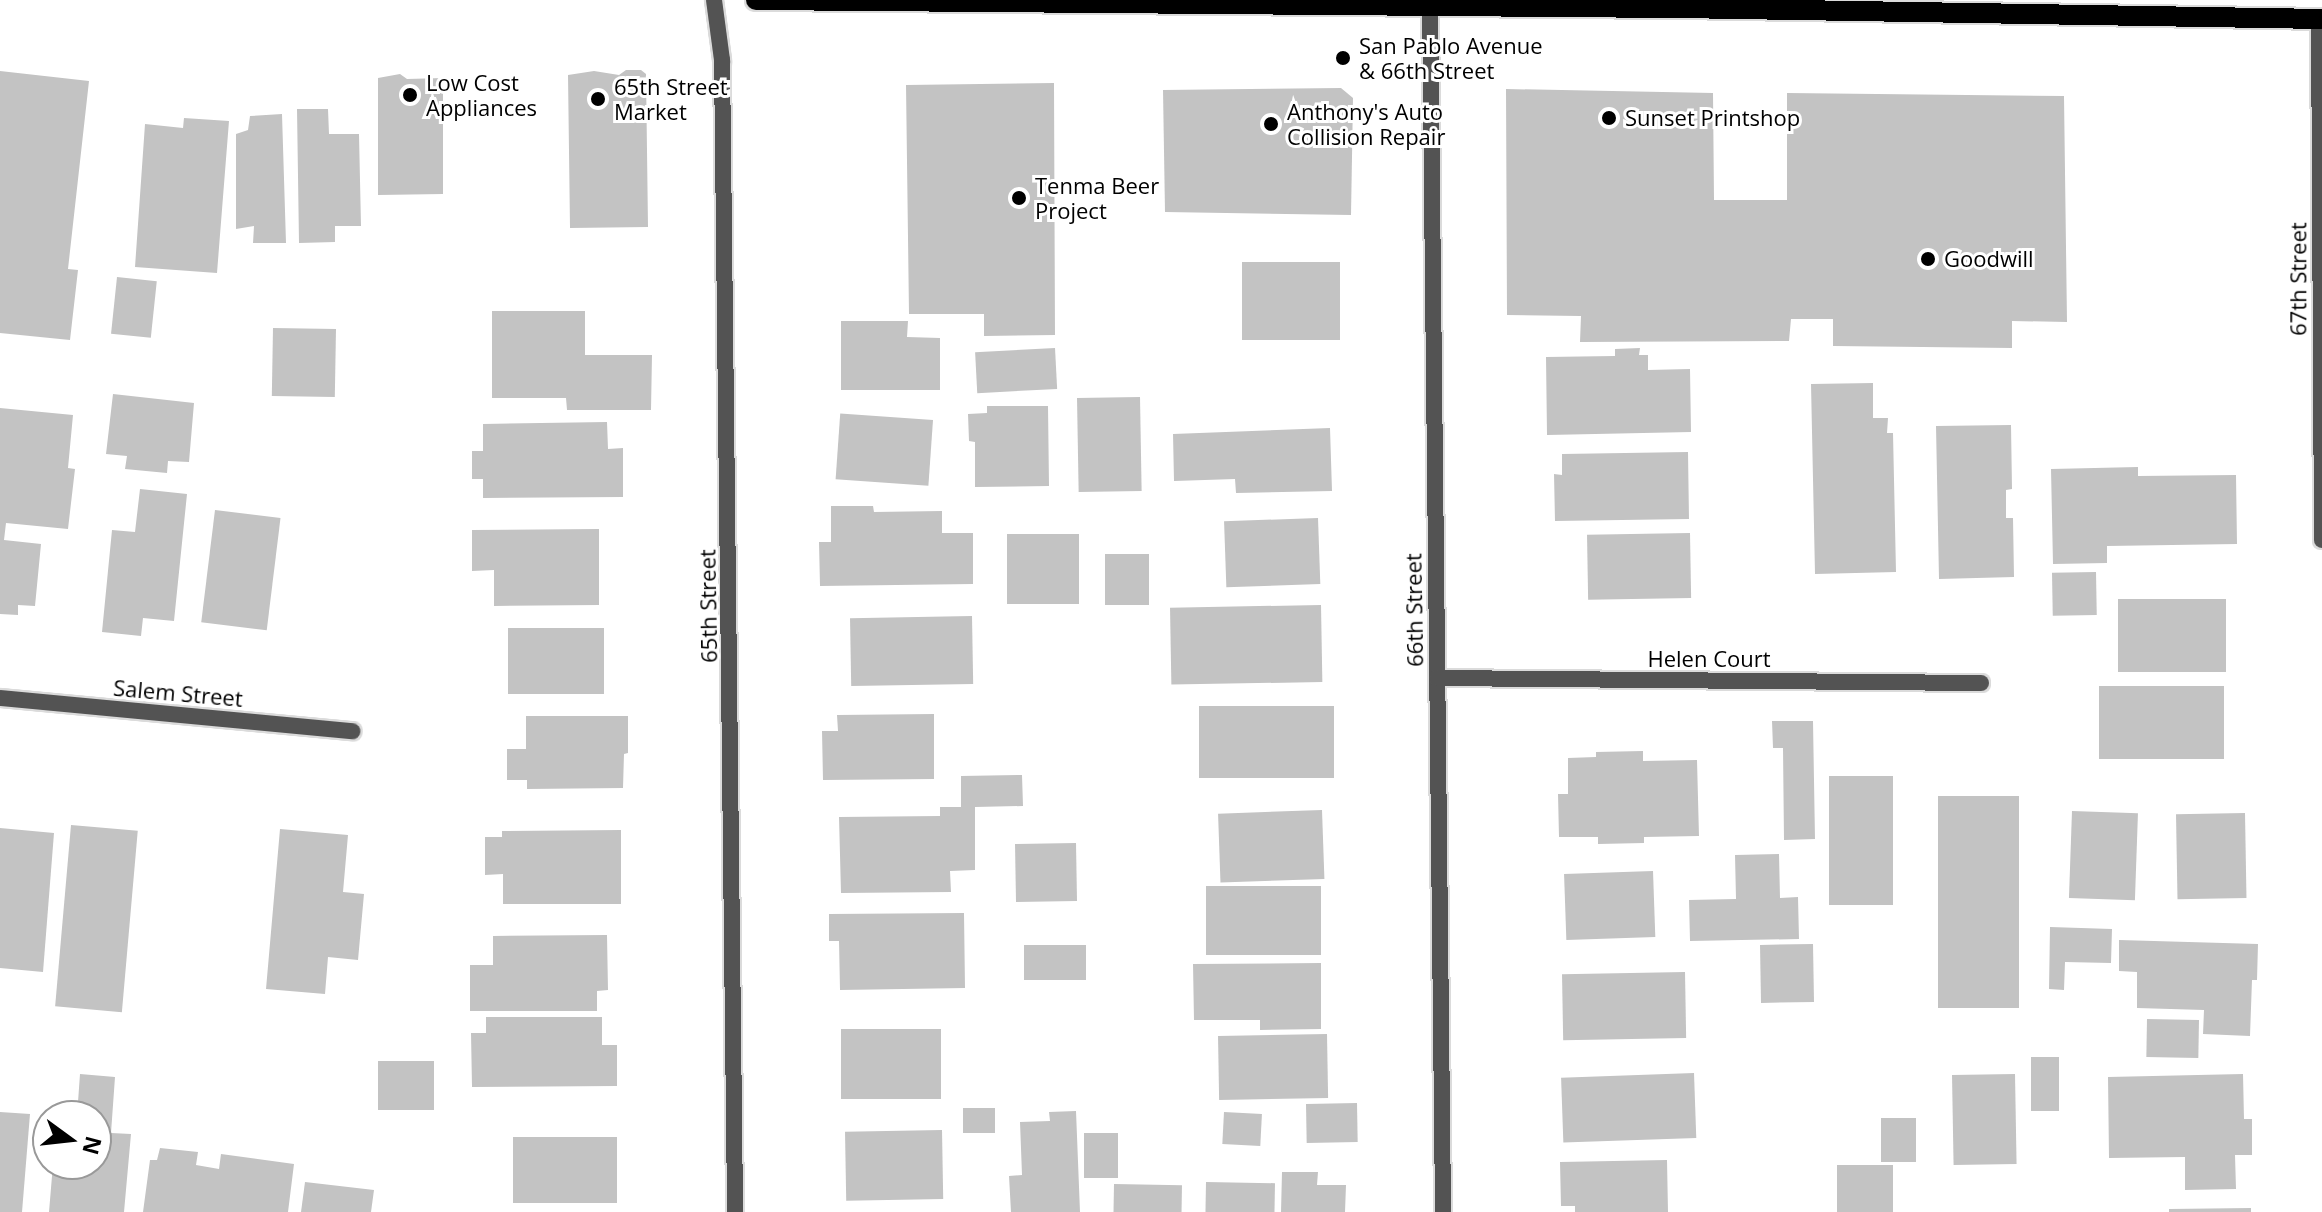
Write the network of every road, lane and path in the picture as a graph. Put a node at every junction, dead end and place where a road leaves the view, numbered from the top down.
1 (714, 0) edge
2 (756, 0) edge
3 (1679, 4) edge
4 (1430, 7) junction
5 (2321, 19) edge
6 (2322, 540) edge
7 (1437, 678) junction
8 (1981, 683) dead end
9 (0, 698) edge
10 (352, 731) dead end
11 (735, 1212) edge
12 (1443, 1212) edge

1 - 11 street, 65th Street
2 - 4 main road
3 - 4 main road
3 - 5 main road
4 - 7 street, 66th Street
5 - 6 street, 67th Street
7 - 8 street, Helen Court
7 - 12 street, 66th Street
9 - 10 street, Salem Street

